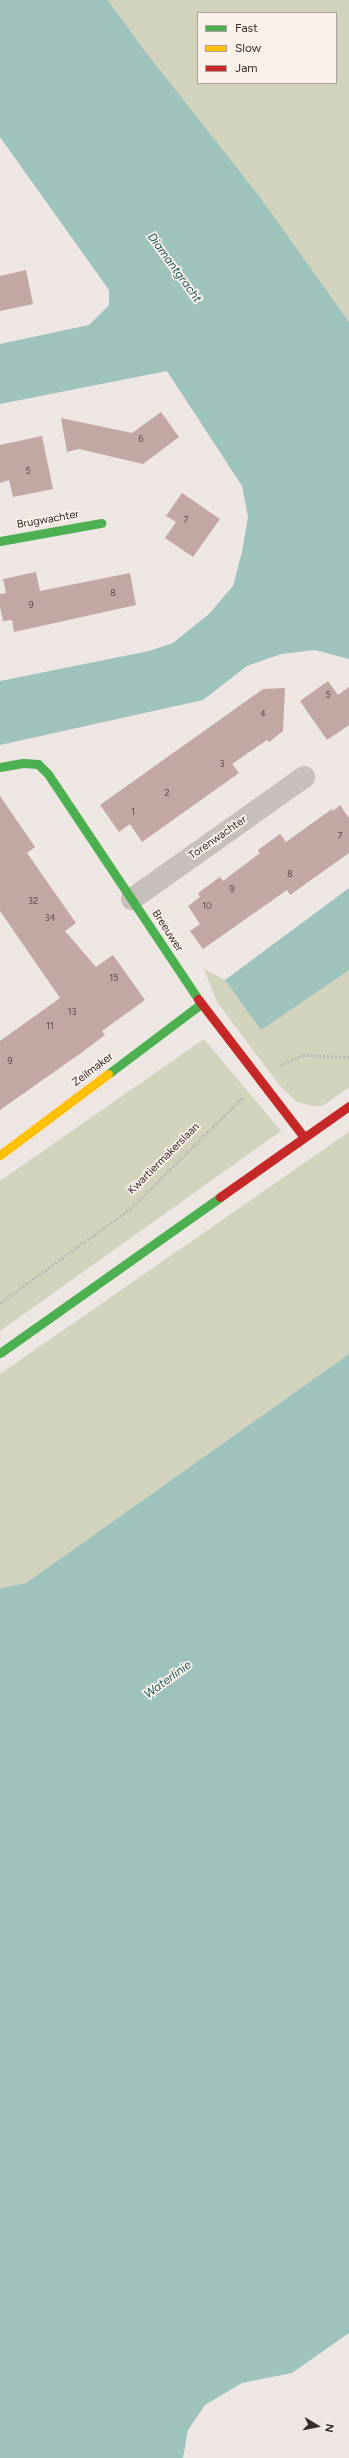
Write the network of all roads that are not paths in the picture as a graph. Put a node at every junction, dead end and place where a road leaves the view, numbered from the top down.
1 (101, 523) dead end
2 (0, 541) edge
3 (0, 767) edge
4 (304, 777) dead end
5 (132, 899) junction
6 (201, 1004) junction
7 (349, 1106) edge
8 (304, 1137) junction
9 (0, 1155) edge
10 (0, 1353) edge

1 - 2 street, Brugwachter
3 - 5 street, Breeuwer
4 - 5 street, Torenwachter
5 - 6 street, Breeuwer
6 - 8 street, Breeuwer
6 - 9 street, Zeilmaker
7 - 8 street
8 - 10 street

